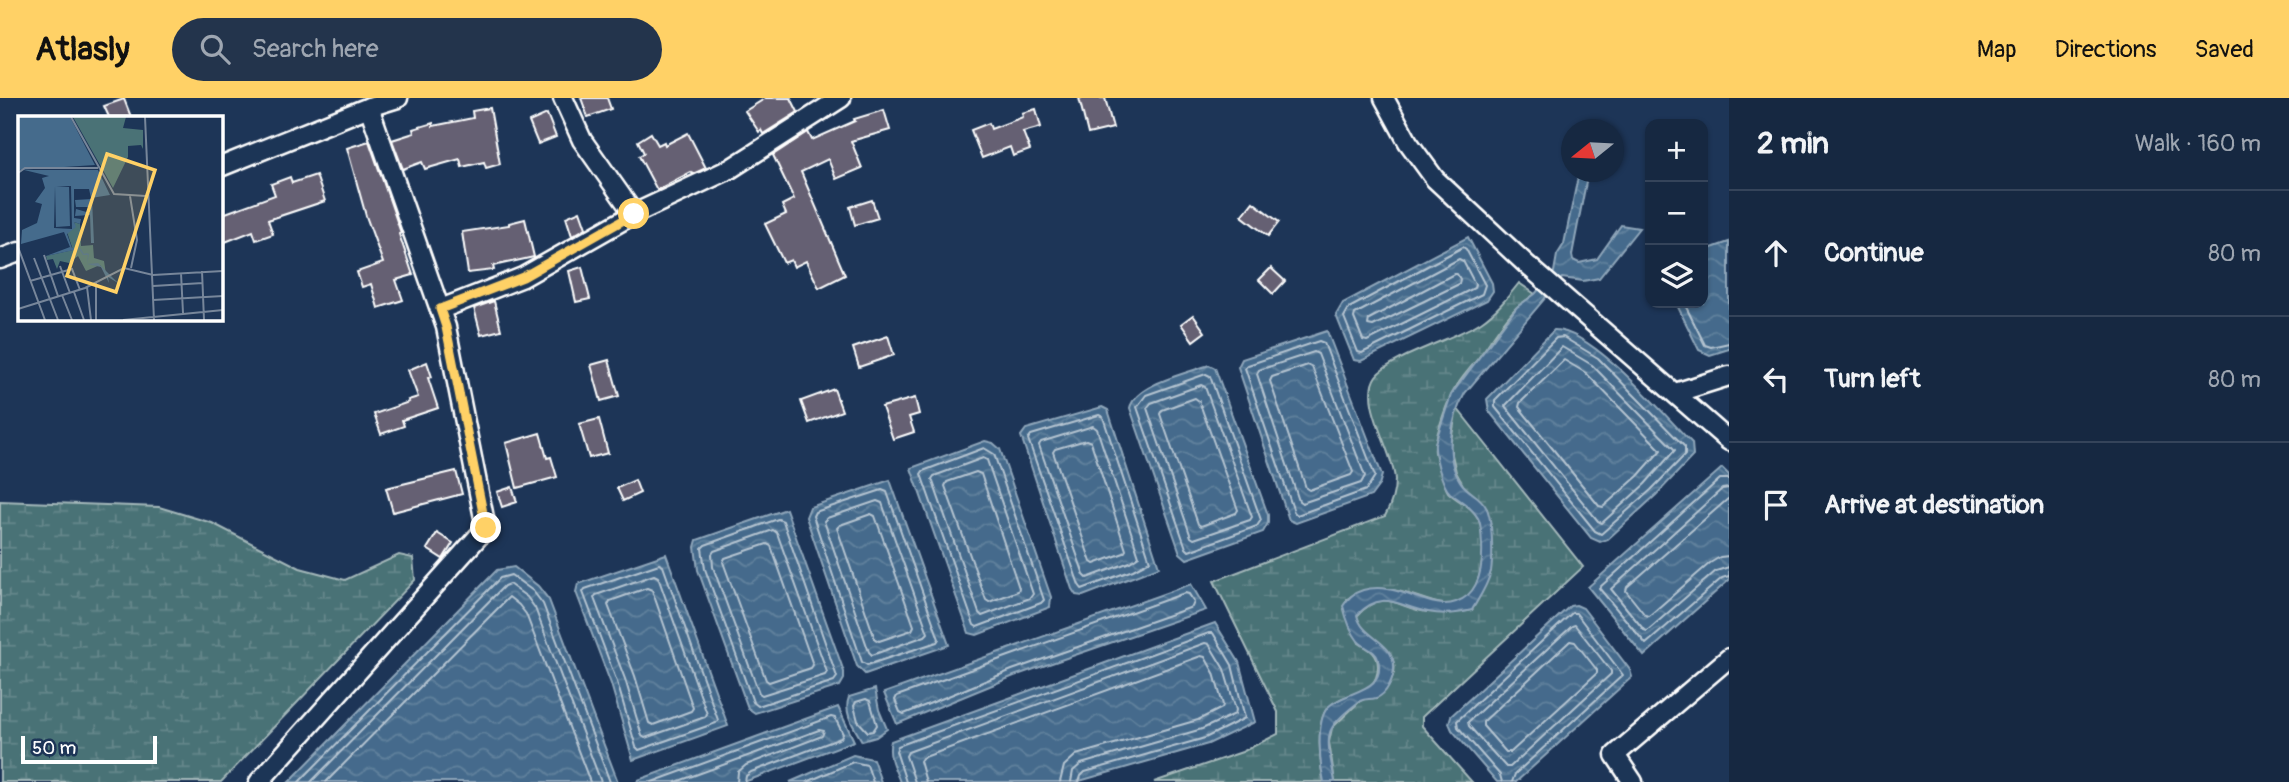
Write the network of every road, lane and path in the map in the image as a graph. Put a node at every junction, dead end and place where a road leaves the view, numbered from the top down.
1 (398, 98) edge
2 (563, 98) edge
3 (841, 98) edge
4 (1384, 98) edge
5 (369, 107) junction
6 (222, 166) edge
7 (634, 214) junction
8 (440, 309) junction
9 (1729, 376) edge
10 (1675, 393) junction
11 (1729, 441) edge
12 (1729, 658) edge
13 (259, 782) edge
14 (1633, 782) edge

1 - 5 street
2 - 7 street
3 - 7 street
4 - 10 street
5 - 6 street
5 - 8 street
7 - 8 street
8 - 13 street
9 - 10 street
10 - 11 street
12 - 14 street

